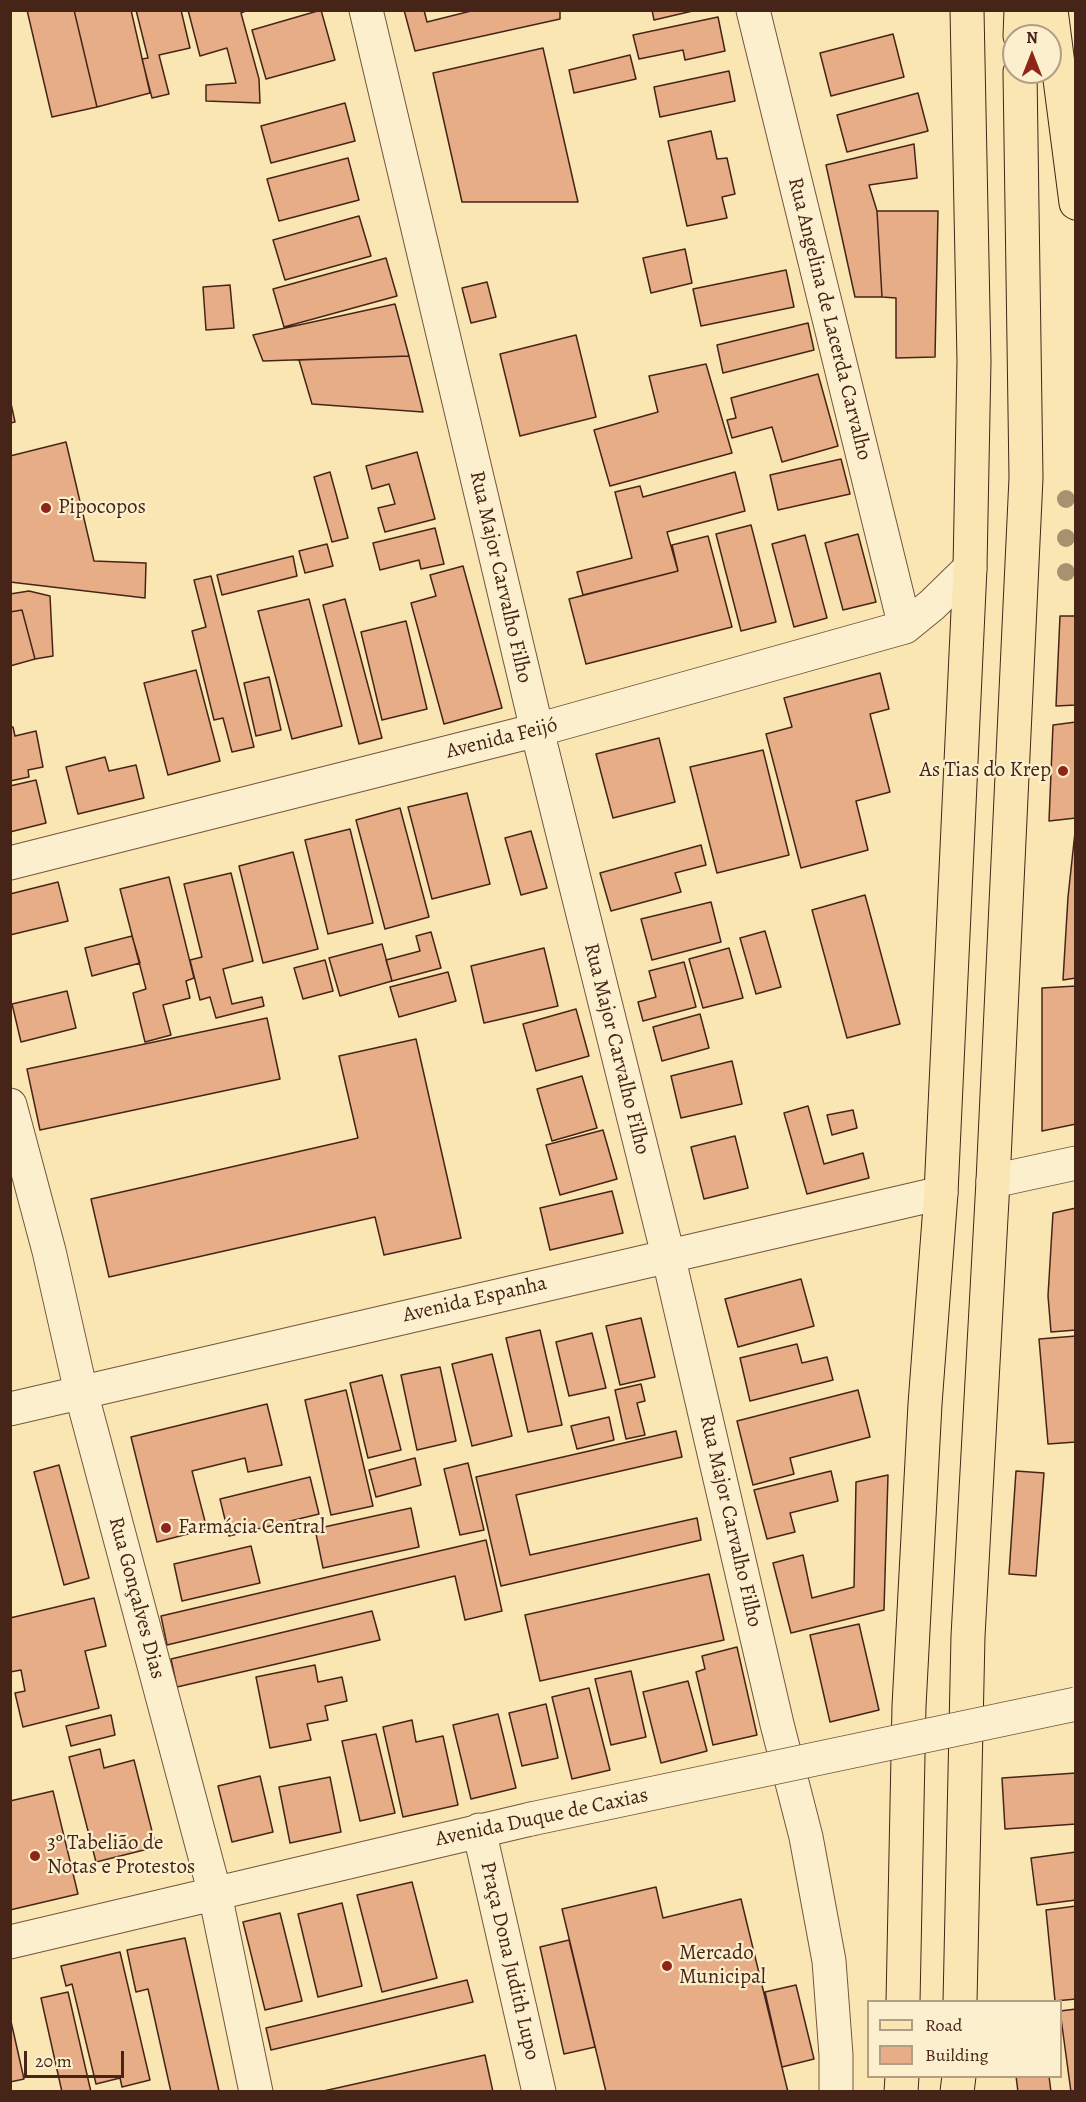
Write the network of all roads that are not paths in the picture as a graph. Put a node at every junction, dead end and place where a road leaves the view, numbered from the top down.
1 (366, 10) edge
2 (753, 10) edge
3 (967, 10) edge
4 (1051, 10) edge
5 (1020, 84) edge
6 (1076, 203) edge
7 (970, 568) junction
8 (905, 627) junction
9 (537, 730) junction
10 (10, 863) edge
11 (10, 1105) edge
12 (1076, 1163) edge
13 (993, 1180) junction
14 (941, 1193) junction
15 (668, 1255) junction
16 (81, 1392) junction
17 (10, 1409) edge
18 (1076, 1704) edge
19 (479, 1830) junction
20 (215, 1894) junction
21 (10, 1942) edge
22 (903, 2000) edge
23 (960, 2000) edge
24 (256, 2091) edge
25 (539, 2091) edge
26 (836, 2091) edge

1 - 9 street, Rua Major Carvalho Filho
2 - 8 street, Rua Angelina de Lacerda Carvalho
3 - 7 main road
4 - 6 main road
5 - 13 main road
7 - 8 street, Avenida Feijó
7 - 14 main road
8 - 9 street, Avenida Feijó
9 - 10 street, Avenida Feijó
9 - 15 street, Rua Major Carvalho Filho
11 - 16 street, Rua Gonçalves Dias
12 - 13 street
13 - 23 main road
14 - 15 street, Avenida Espanha
14 - 22 main road
15 - 16 street, Avenida Espanha
15 - 26 street, Rua Major Carvalho Filho
16 - 17 street, Avenida Espanha
16 - 20 street, Rua Gonçalves Dias
18 - 19 street, Avenida Duque de Caxias, bridge
19 - 20 street, Avenida Duque de Caxias
19 - 25 street, Praça Dona Judith Lupo
20 - 21 street, Avenida Duque de Caxias
20 - 24 street, Rua Gonçalves Dias

